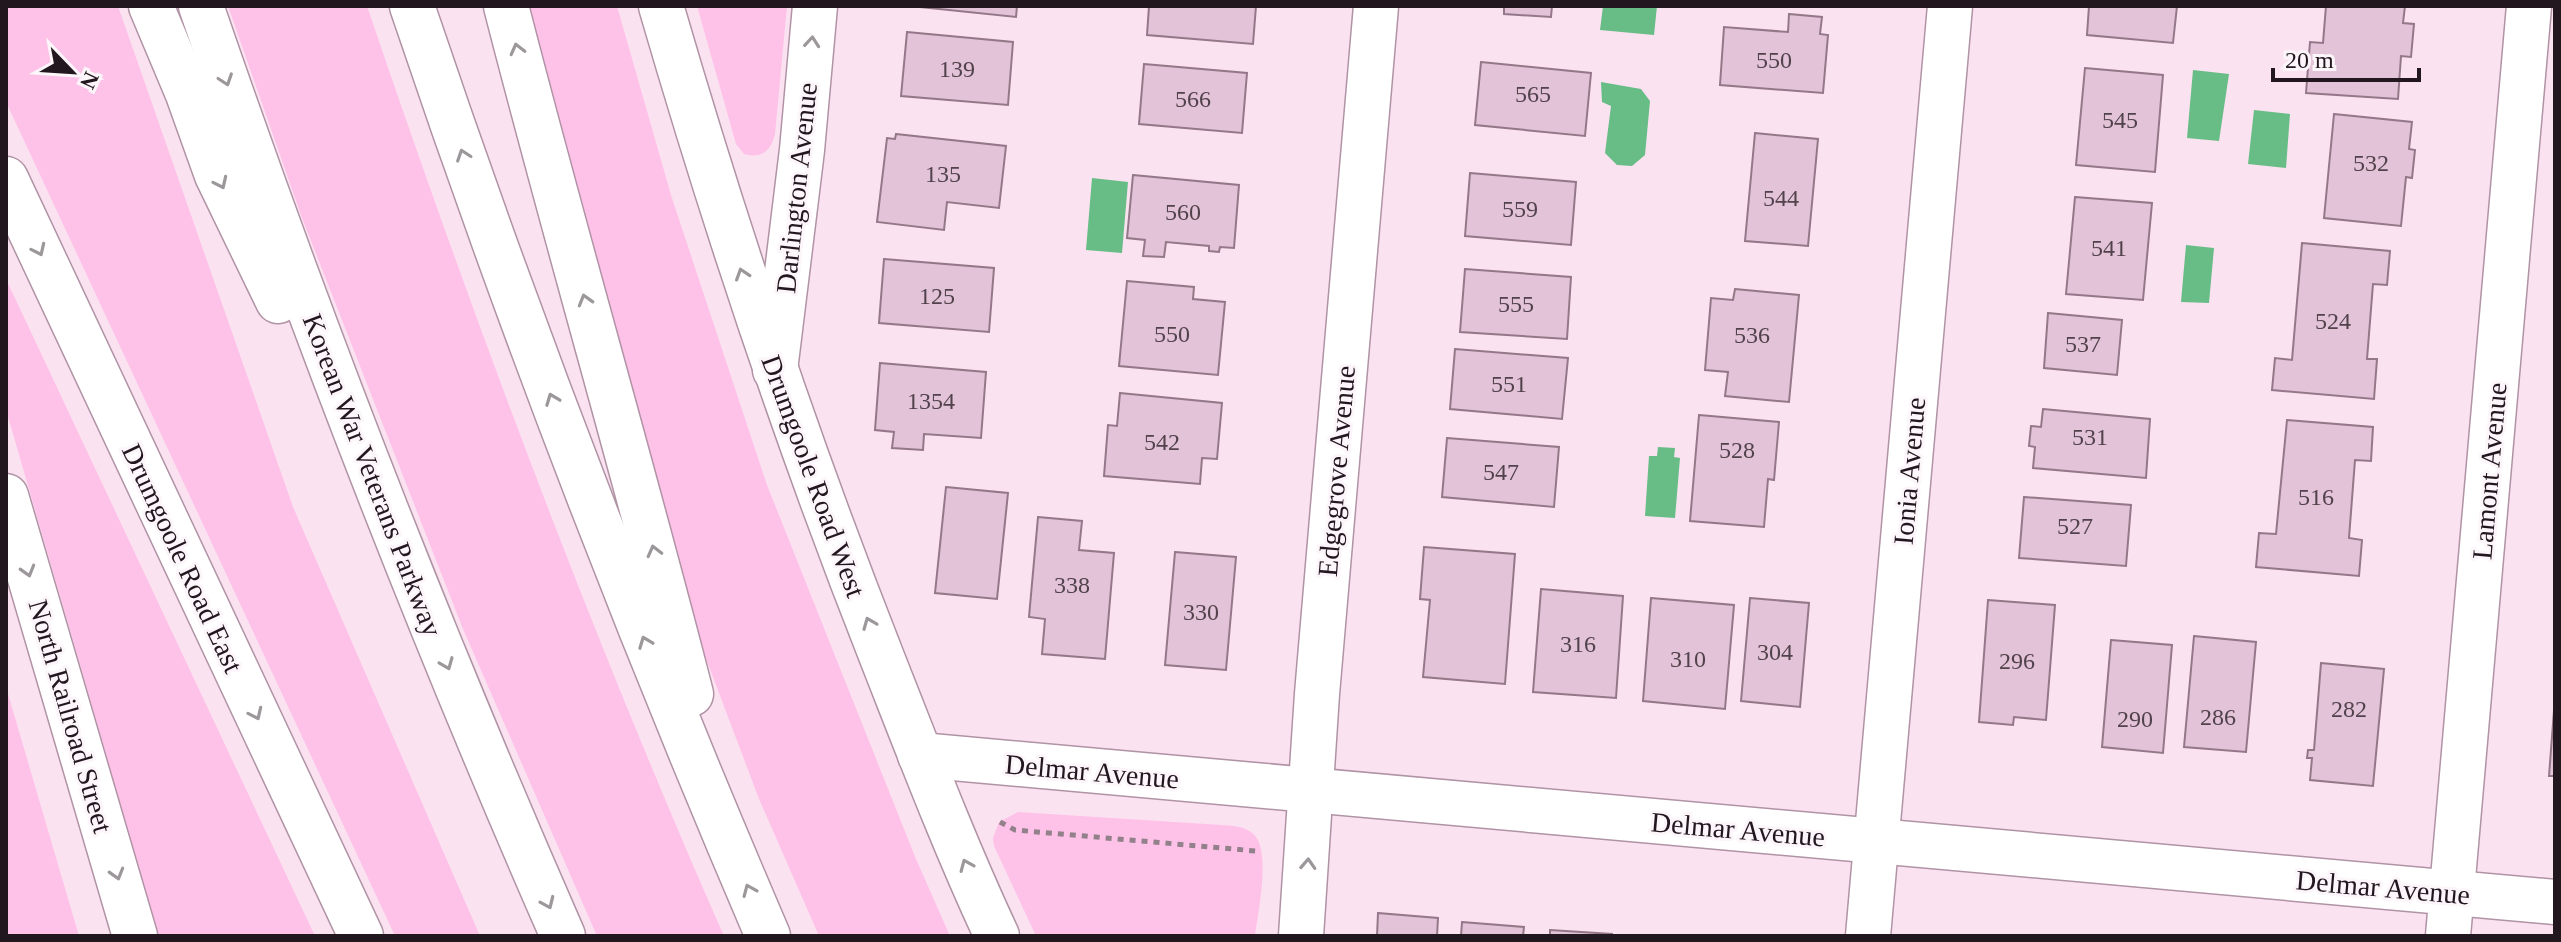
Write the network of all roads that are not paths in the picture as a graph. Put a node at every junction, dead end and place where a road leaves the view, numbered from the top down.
1 (151, 6) edge
2 (201, 6) edge
3 (412, 6) edge
4 (506, 6) edge
5 (661, 6) edge
6 (815, 6) edge
7 (1376, 6) edge
8 (1950, 6) edge
9 (2529, 6) edge
10 (6, 179) edge
11 (775, 370) junction
12 (6, 496) edge
13 (403, 553) junction
14 (920, 755) junction
15 (1312, 791) junction
16 (1876, 842) junction
17 (729, 843) junction
18 (2452, 893) junction
19 (2555, 902) edge
20 (135, 936) edge
21 (361, 936) edge
22 (563, 936) edge
23 (768, 936) edge
24 (997, 936) edge
25 (1301, 936) edge
26 (1868, 936) edge
27 (2448, 936) edge

1 -> 13 main road
2 -> 13 main road, Korean War Veterans Parkway
17 -> 3 main road
17 -> 4 main road
11 -> 5 main road, Drumgoole Road West
11 -> 6 main road, Darlington Avenue
7 - 15 main road, Edgegrove Avenue
8 - 16 main road, Ionia Avenue
9 - 18 main road, Lamont Avenue
10 -> 21 main road, Drumgoole Road East
14 -> 11 main road, Drumgoole Road West
12 -> 20 main road, North Railroad Street
13 -> 22 main road, Korean War Veterans Parkway
14 - 15 main road, Delmar Avenue
24 -> 14 main road, Drumgoole Road West
15 - 16 main road, Delmar Avenue
25 -> 15 main road, Edgegrove Avenue
16 - 18 main road, Delmar Avenue
16 - 26 main road, Ionia Avenue
23 -> 17 main road
18 - 19 main road, Delmar Avenue
18 - 27 main road, Lamont Avenue

